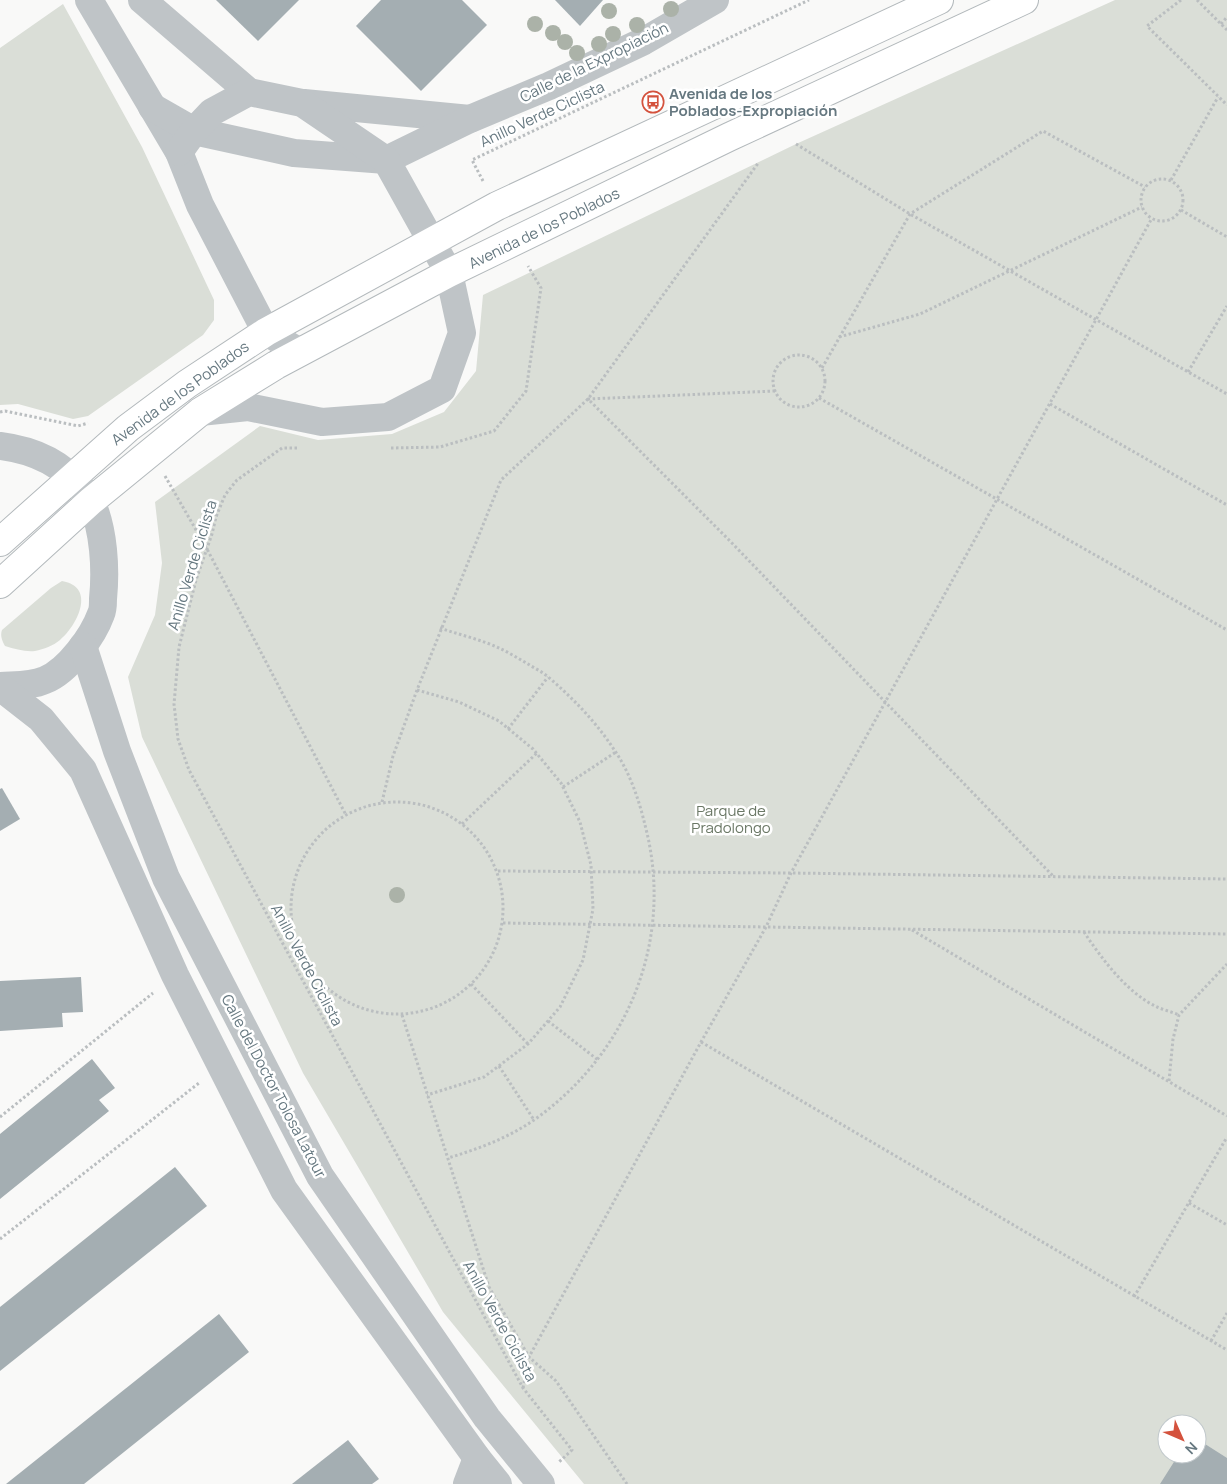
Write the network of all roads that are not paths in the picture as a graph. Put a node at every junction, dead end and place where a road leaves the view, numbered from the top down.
1 (89, 0) edge
2 (142, 0) edge
3 (715, 0) edge
4 (939, 0) edge
5 (1024, 0) edge
6 (249, 92) junction
7 (302, 103) junction
8 (470, 119) junction
9 (186, 141) junction
10 (386, 160) junction
11 (432, 241) junction
12 (450, 273) junction
13 (266, 332) junction
14 (300, 352) junction
15 (200, 412) junction
16 (0, 446) edge
17 (72, 477) junction
18 (91, 501) junction
19 (0, 542) edge
20 (0, 584) edge
21 (83, 646) junction
22 (0, 686) edge
23 (477, 1458) junction
24 (540, 1482) edge
25 (467, 1484) edge
26 (498, 1484) edge

1 - 9 street, Calle de la Expropiación
2 - 6 street
3 - 8 street, Calle de la Expropiación
4 - 11 main road, Avenida de los Poblados
5 - 12 main road, Avenida de los Poblados
6 - 7 street, Calle de la Expropiación
6 - 9 street
7 - 8 street, Calle de la Expropiación
7 - 10 street
8 - 10 street, Calle de la Expropiación
9 - 10 street, Calle de la Expropiación
9 - 13 street
10 - 11 street
11 - 12 street
11 - 13 main road, Avenida de los Poblados
12 - 14 main road, Avenida de los Poblados
12 - 15 street
13 - 14 street
13 - 17 main road, Avenida de los Poblados
14 - 15 main road, Avenida de los Poblados
15 - 18 main road, Avenida de los Poblados
16 - 17 street
17 - 18 street
17 - 19 main road, Avenida de los Poblados
18 - 20 main road, Avenida de los Poblados
18 - 21 street
21 - 22 street
21 - 24 street, Calle del Doctor Tolosa Latour
22 - 23 street
23 - 25 street
23 - 26 street

